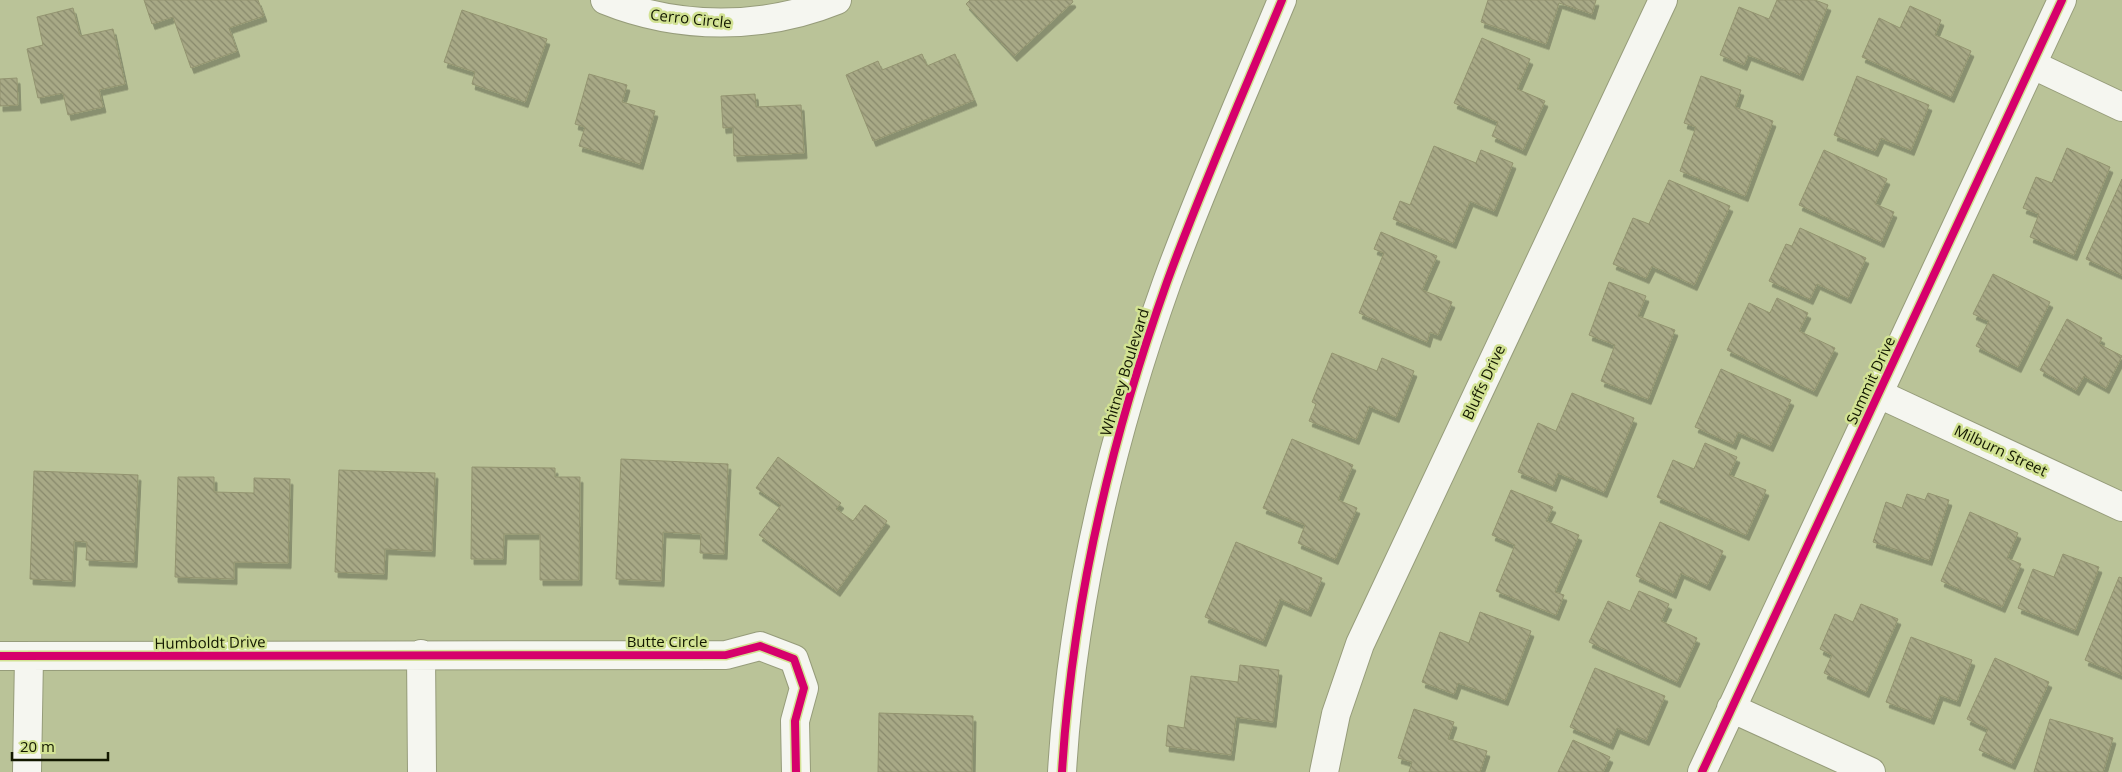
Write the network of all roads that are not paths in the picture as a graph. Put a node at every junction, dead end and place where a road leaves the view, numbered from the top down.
1 (604, 0) edge
2 (837, 0) edge
3 (1282, 0) edge
4 (1663, 0) edge
5 (2062, 0) edge
6 (2033, 65) junction
7 (2122, 107) edge
8 (1879, 394) junction
9 (2122, 507) edge
10 (421, 654) junction
11 (0, 656) edge
12 (29, 657) junction
13 (1731, 708) junction
14 (27, 772) edge
15 (422, 772) edge
16 (796, 772) edge
17 (1062, 772) edge
18 (1324, 772) edge
19 (1702, 772) edge
20 (1871, 772) edge

1 - 2 street, Cerro Circle
3 - 17 street, Whitney Boulevard
4 - 18 street, Bluffs Drive
5 - 6 street, Summit Drive
6 - 7 street
6 - 8 street, Summit Drive
8 - 9 street, Milburn Street
8 - 13 street, Summit Drive
10 - 12 street, Humboldt Drive
10 - 15 street
10 - 16 street, Butte Circle
11 - 12 street, Humboldt Drive
12 - 14 street
13 - 19 street, Summit Drive
13 - 20 street

